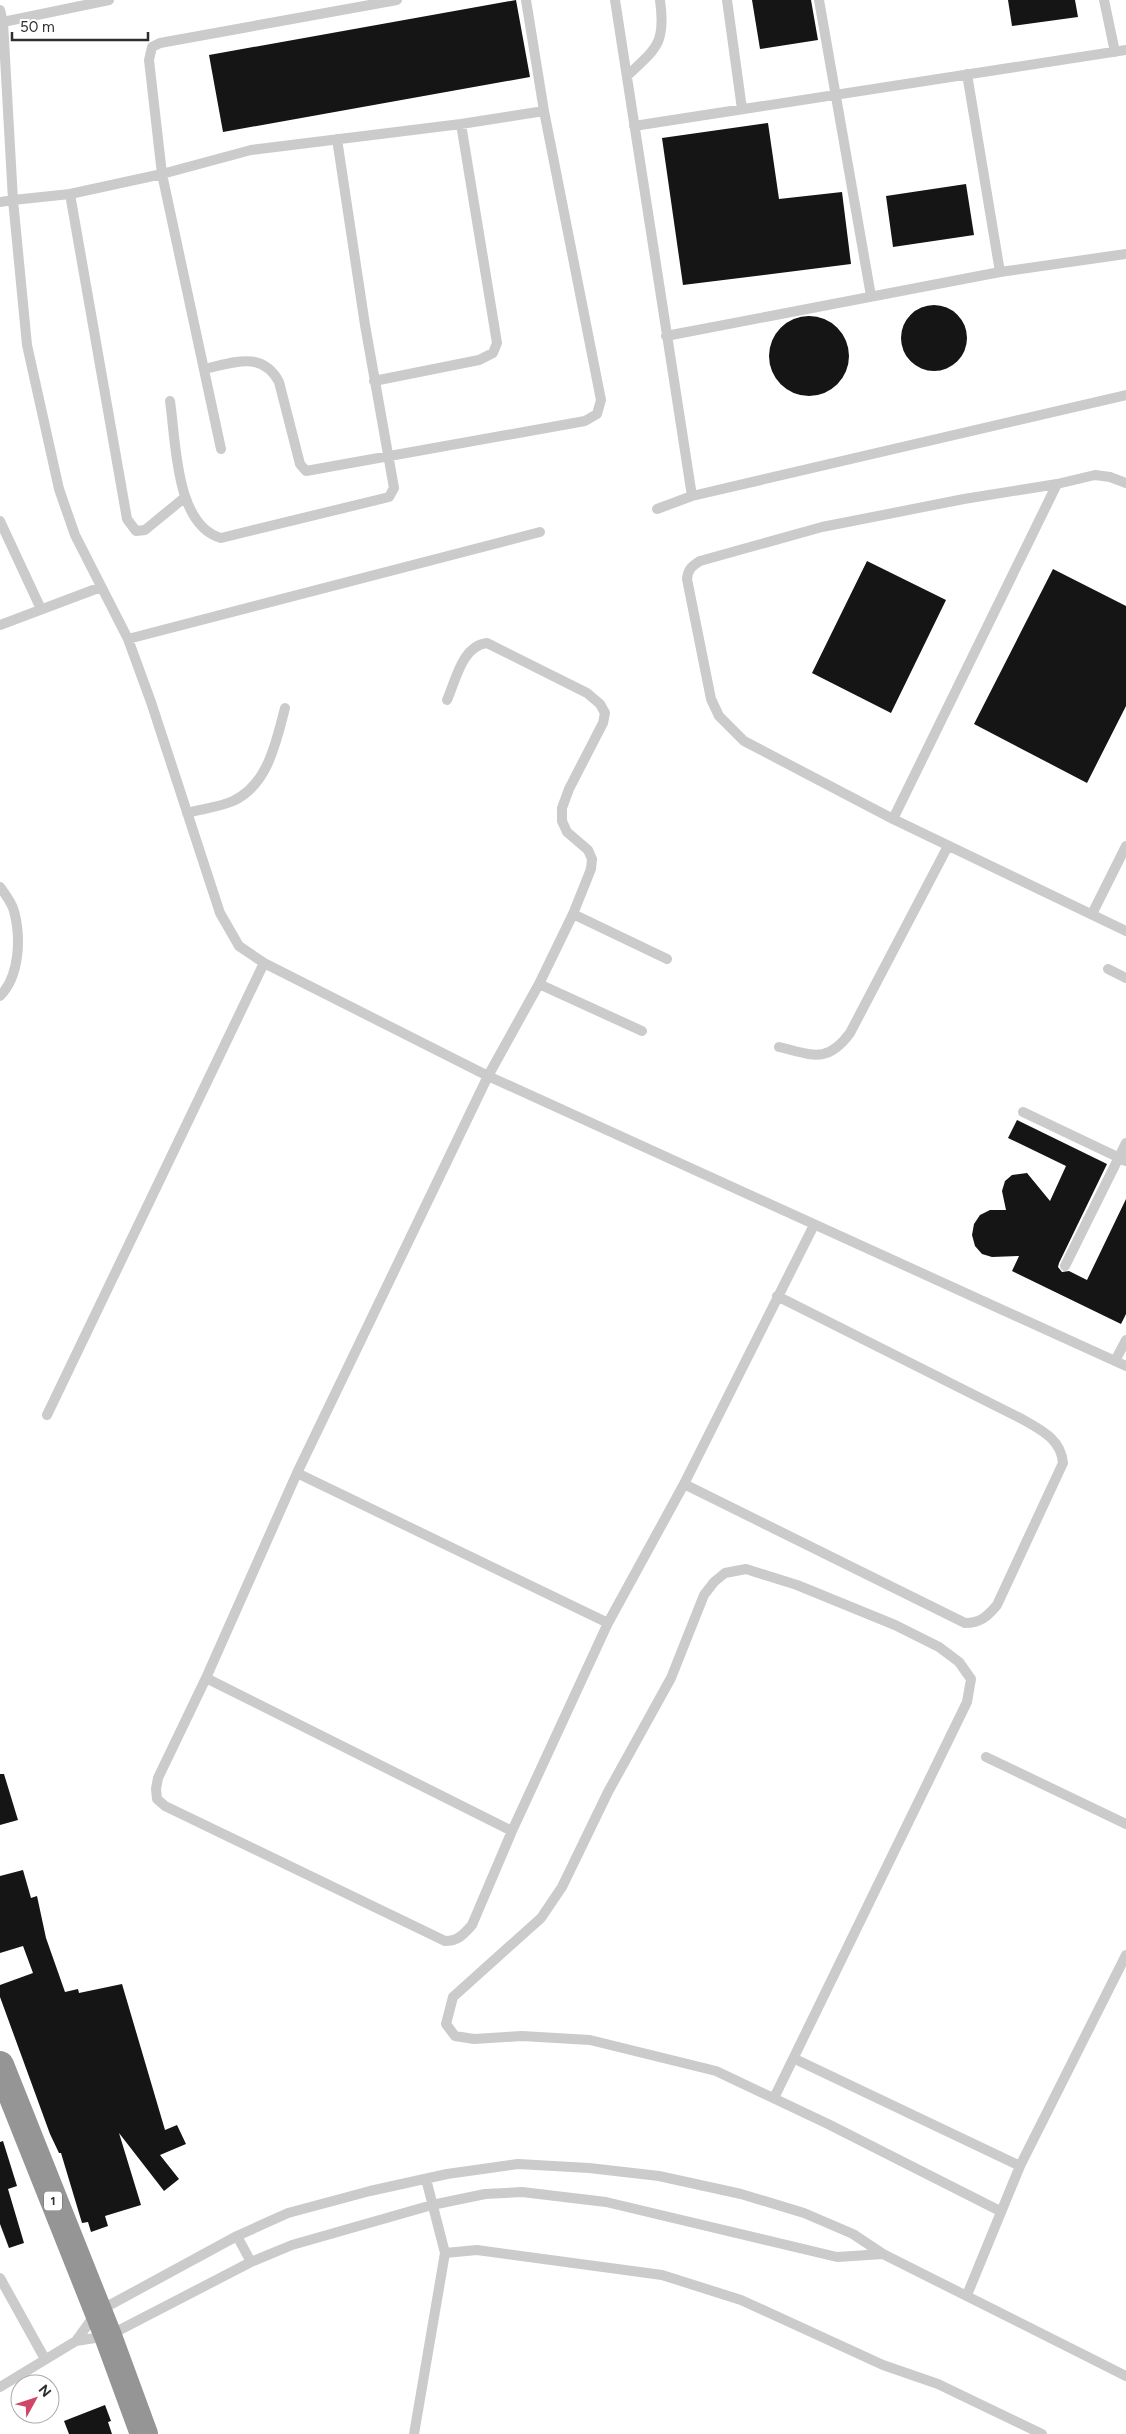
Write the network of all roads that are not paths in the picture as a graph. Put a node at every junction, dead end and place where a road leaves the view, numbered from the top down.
1 (109, 0) edge
2 (397, 0) edge
3 (526, 0) edge
4 (615, 0) edge
5 (660, 0) edge
6 (727, 0) edge
7 (819, 0) edge
8 (1104, 0) edge
9 (62, 5) edge
10 (0, 10) edge
11 (3, 22) junction
12 (1126, 50) edge
13 (1115, 52) junction
14 (967, 74) junction
15 (627, 76) junction
16 (835, 94) junction
17 (742, 108) junction
18 (544, 111) junction
19 (461, 124) junction
20 (634, 126) junction
21 (337, 140) junction
22 (162, 174) junction
23 (70, 194) junction
24 (13, 200) junction
25 (0, 202) edge
26 (1126, 254) edge
27 (1000, 272) junction
28 (871, 296) junction
29 (666, 336) junction
30 (204, 369) junction
31 (374, 381) junction
32 (1126, 395) edge
33 (170, 401) dead end
34 (221, 449) dead end
35 (387, 456) junction
36 (1126, 483) edge
37 (1057, 484) junction
38 (692, 496) junction
39 (184, 498) junction
40 (656, 508) dead end
41 (0, 521) edge
42 (540, 532) dead end
43 (101, 587) junction
44 (41, 609) junction
45 (0, 625) edge
46 (128, 640) junction
47 (447, 700) dead end
48 (285, 708) dead end
49 (187, 813) junction
50 (894, 819) junction
51 (948, 846) junction
52 (1126, 846) edge
53 (0, 887) edge
54 (573, 914) junction
55 (1092, 914) junction
56 (1126, 931) edge
57 (667, 959) dead end
58 (264, 963) junction
59 (1108, 969) dead end
60 (1126, 978) edge
61 (539, 984) junction
62 (0, 996) edge
63 (642, 1031) dead end
64 (779, 1047) dead end
65 (488, 1076) junction
66 (1023, 1112) dead end
67 (1126, 1143) edge
68 (1122, 1159) edge
69 (814, 1225) junction
70 (1065, 1266) dead end
71 (777, 1296) junction
72 (1126, 1340) edge
73 (1115, 1360) junction
74 (1126, 1366) edge
75 (46, 1415) dead end
76 (297, 1473) junction
77 (684, 1484) junction
78 (608, 1624) junction
79 (206, 1678) junction
80 (986, 1757) dead end
81 (1126, 1824) edge
82 (512, 1831) junction
83 (1126, 1955) edge
84 (795, 2059) junction
85 (0, 2065) edge
86 (774, 2098) junction
87 (1020, 2166) junction
88 (426, 2179) junction
89 (432, 2205) junction
90 (1000, 2211) junction
91 (237, 2236) junction
92 (445, 2253) junction
93 (883, 2254) junction
94 (251, 2262) junction
95 (0, 2278) edge
96 (967, 2295) junction
97 (102, 2324) junction
98 (76, 2341) junction
99 (45, 2359) junction
100 (1126, 2376) edge
101 (0, 2387) edge
102 (144, 2434) edge
103 (414, 2434) edge
104 (1042, 2434) edge

1 - 9 lane
2 - 22 lane
3 - 18 lane
4 - 15 lane
5 - 15 lane
6 - 17 lane
7 - 16 lane
8 - 13 lane
9 - 11 lane
10 - 11 lane
11 - 24 lane
12 - 13 lane
13 - 14 lane
14 - 16 lane
14 - 27 lane
15 - 20 lane
16 - 17 lane
16 - 28 lane
17 - 20 lane
18 - 19 lane
18 - 35 lane
19 - 21 lane
19 - 31 lane
20 - 29 lane
21 - 22 lane
21 - 31 lane
22 - 23 lane
22 - 30 lane
23 - 24 lane
23 - 39 lane
24 - 25 lane
24 - 43 lane
26 - 27 lane
27 - 28 lane
28 - 29 lane
29 - 38 lane
30 - 34 lane
30 - 35 lane
31 - 35 lane
32 - 38 lane
33 - 39 lane
35 - 39 lane
36 - 37 lane
37 - 50 lane
37 - 50 lane
38 - 40 lane
41 - 44 lane
42 - 46 lane
43 - 44 lane
43 - 46 lane
44 - 45 lane
46 - 49 lane
47 - 54 lane
48 - 49 lane
49 - 58 lane
50 - 51 lane
51 - 55 lane
51 - 64 lane
52 - 55 lane
53 - 62 lane
54 - 57 lane
54 - 61 lane
55 - 56 lane
58 - 65 lane
58 - 75 lane
59 - 60 lane
61 - 63 lane
61 - 65 lane
65 - 69 lane
65 - 76 lane
66 - 68 lane
67 - 68 lane
68 - 70 lane
69 - 71 lane
69 - 73 lane
71 - 77 lane
71 - 77 lane
72 - 73 lane
73 - 74 lane
76 - 78 lane
76 - 79 lane
77 - 78 lane
78 - 82 lane
79 - 82 lane
79 - 82 lane
80 - 81 lane
83 - 87 lane
84 - 86 lane
84 - 86 lane
84 - 87 lane
85 - 97 highway, 1
86 - 90 lane
87 - 90 lane
88 - 89 lane
88 - 91 lane
88 - 93 lane
89 - 92 lane
89 - 93 lane
89 - 94 lane
90 - 96 lane
91 - 94 lane
91 - 97 lane
92 - 103 lane
92 - 104 lane
93 - 96 lane
94 - 97 lane
95 - 99 lane
96 - 100 lane
97 - 98 lane
97 - 98 lane
97 - 102 highway, 1
98 - 99 lane
99 - 101 lane

